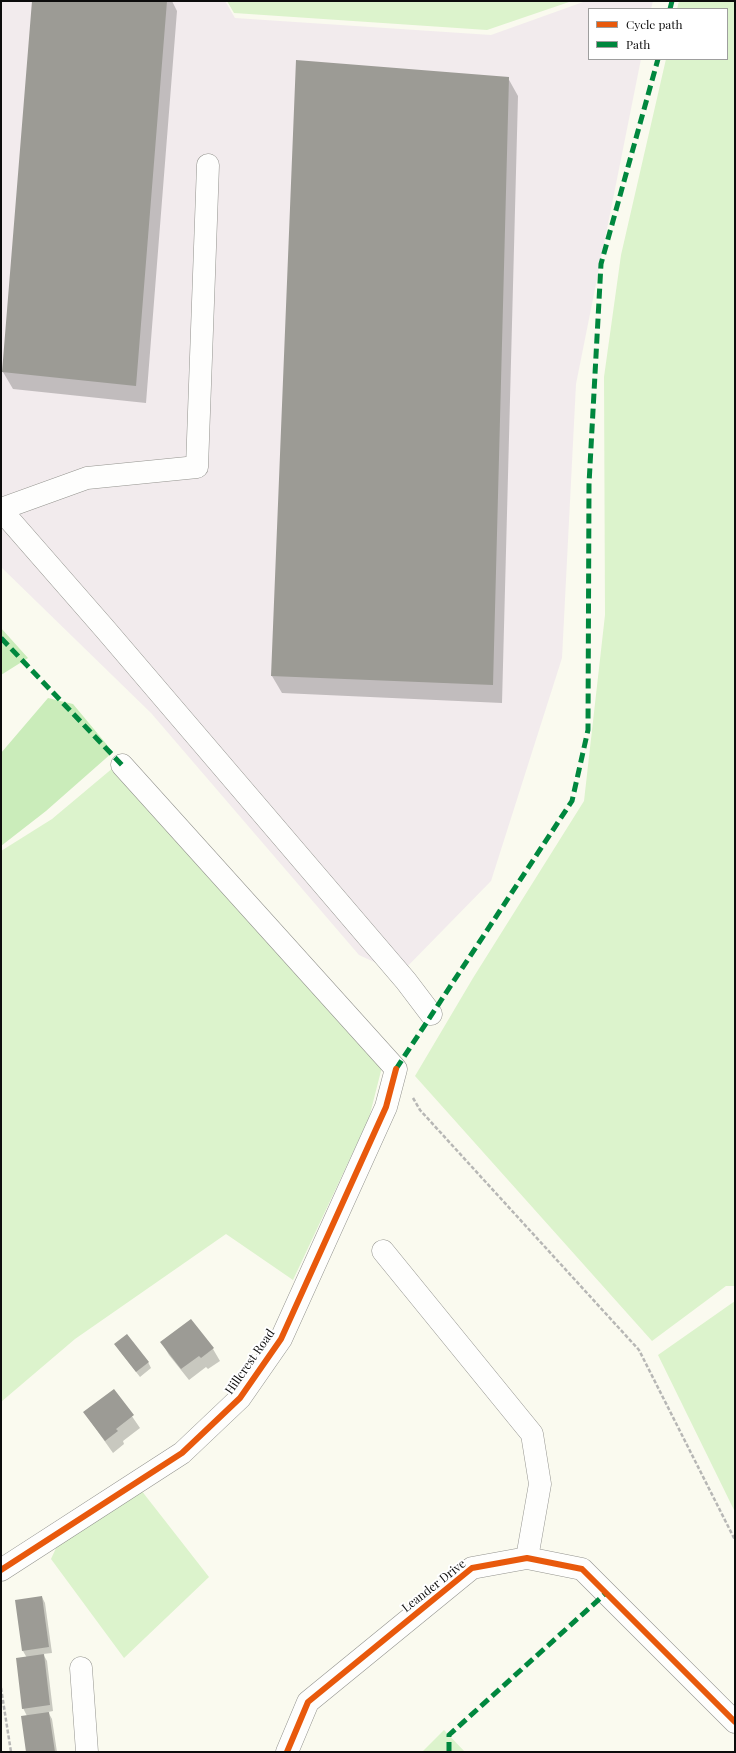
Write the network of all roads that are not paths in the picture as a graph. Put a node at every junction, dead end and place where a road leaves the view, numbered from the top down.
1 (208, 165) dead end
2 (1, 509) edge
3 (122, 765) dead end
4 (431, 1014) dead end
5 (383, 1251) dead end
6 (527, 1558) junction
7 (1, 1570) edge
8 (81, 1668) dead end
9 (735, 1722) edge
10 (87, 1752) edge
11 (287, 1752) edge

1 - 2 street
2 - 4 street
3 - 7 street, Hillcrest Road
5 - 6 street
6 - 9 street, Leander Drive
6 - 11 street, Leander Drive
8 - 10 street

